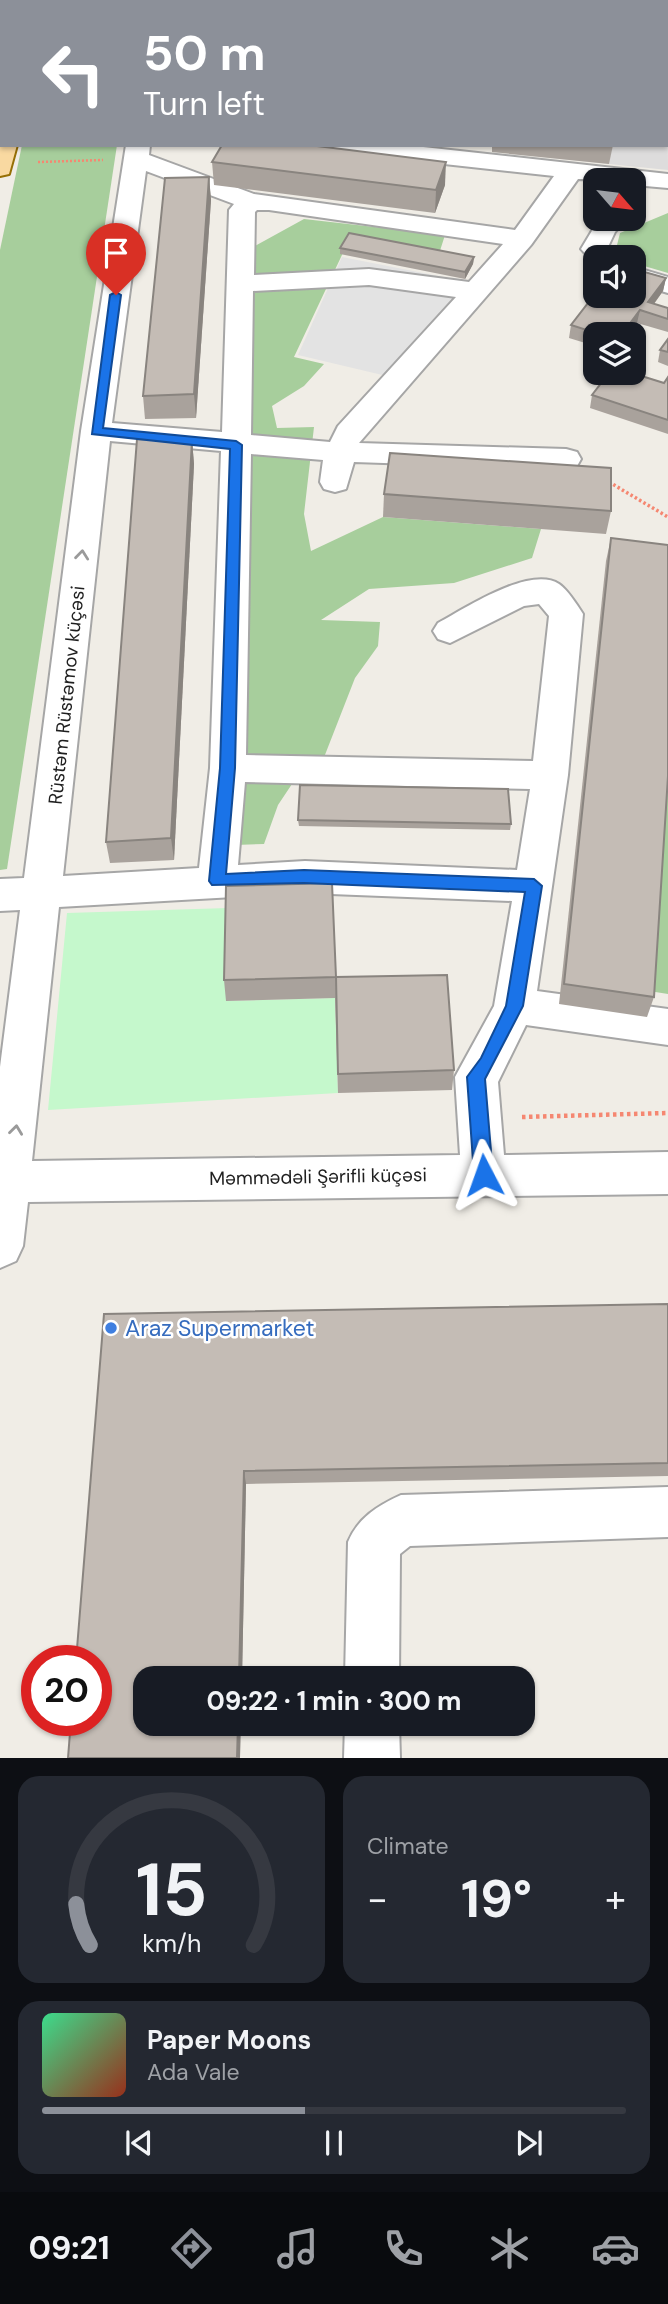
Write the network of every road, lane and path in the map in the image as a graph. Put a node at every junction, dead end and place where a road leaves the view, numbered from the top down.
1 (5, 147) edge
2 (368, 147) edge
3 (137, 152) edge
4 (470, 153) edge
5 (38, 162) dead end
6 (0, 169) edge
7 (570, 172) junction
8 (583, 173) edge
9 (646, 180) edge
10 (668, 181) edge
11 (251, 202) junction
12 (522, 239) junction
13 (646, 279) edge
14 (240, 284) junction
15 (668, 285) edge
16 (475, 291) junction
17 (96, 432) junction
18 (236, 445) junction
19 (340, 452) junction
20 (566, 459) joint
21 (335, 482) dead end
22 (668, 517) edge
23 (450, 631) dead end
24 (228, 768) junction
25 (550, 775) junction
26 (217, 881) junction
27 (534, 886) junction
28 (44, 890) junction
29 (0, 895) edge
30 (514, 1006) junction
31 (668, 1027) edge
32 (668, 1113) edge
33 (479, 1118) junction
34 (668, 1173) edge
35 (484, 1175) junction
36 (9, 1182) junction
37 (0, 1246) edge
38 (668, 1512) edge
39 (372, 1666) edge
40 (372, 1736) edge
41 (372, 1758) edge

1 - 6 main road
2 - 4 street
3 - 5 path
3 - 11 street
3 - 17 street, Rüstəm Rüstəmov küçəsi
4 - 7 street
7 - 8 street
7 - 12 street
9 - 10 street
11 - 12 street
11 - 14 street
12 - 16 street
13 - 15 street
14 - 16 street
14 - 18 street
16 - 19 street
17 - 18 street
28 -> 17 street, Rüstəm Rüstəmov küçəsi
18 - 19 street
18 - 24 street
19 - 20 street
19 - 21 street
20 - 22 path
23 - 25 street
24 - 25 street
24 - 26 street
25 - 27 street
26 - 27 street
26 - 28 street
27 - 30 street
28 - 29 street
36 -> 28 street, Rüstəm Rüstəmov küçəsi
30 - 31 street
30 - 33 street
32 - 33 path
33 - 35 street
34 - 35 street, Məmmədəli Şərifli küçəsi
35 - 36 street, Məmmədəli Şərifli küçəsi
36 - 37 street, Rüstəm Rüstəmov küçəsi
38 - 39 street
40 - 41 street

